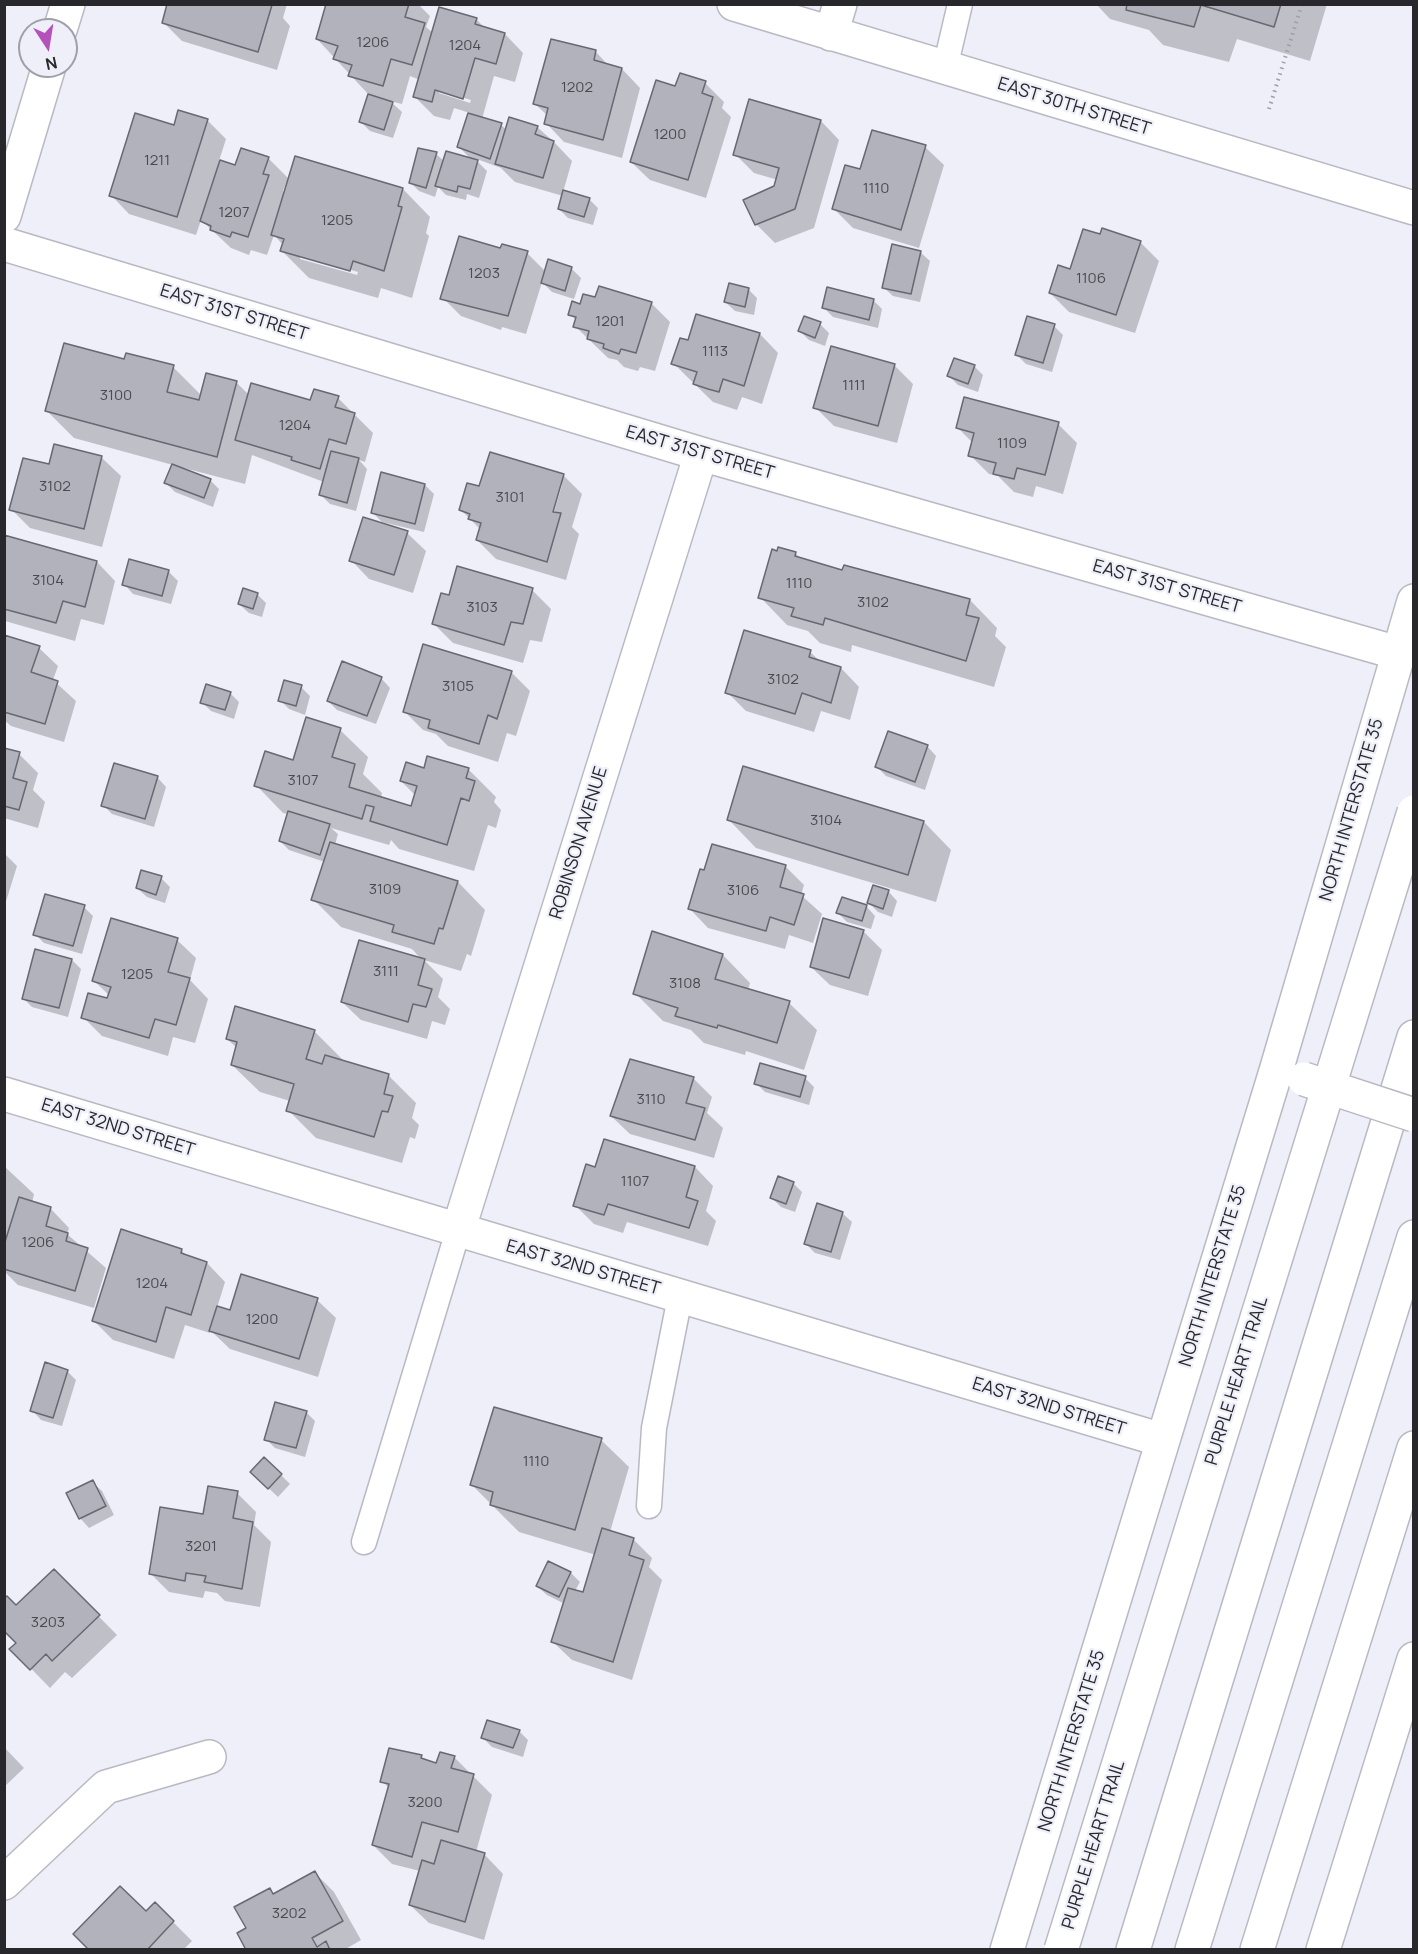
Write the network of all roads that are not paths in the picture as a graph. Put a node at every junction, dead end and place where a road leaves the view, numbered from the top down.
1 (734, 4) edge
2 (960, 4) edge
3 (835, 19) edge
4 (945, 68) junction
5 (45, 78) edge
6 (1413, 208) edge
7 (4, 216) edge
8 (4, 244) edge
9 (701, 454) junction
10 (1413, 601) edge
11 (1398, 653) junction
12 (1413, 812) edge
13 (1413, 1037) edge
14 (1304, 1079) dead end
15 (4, 1094) edge
16 (1413, 1115) edge
17 (458, 1231) junction
18 (1413, 1238) edge
19 (680, 1297) junction
20 (1162, 1440) junction
21 (1413, 1448) edge
22 (649, 1506) dead end
23 (364, 1542) dead end
24 (1413, 1659) edge
25 (209, 1757) dead end
26 (4, 1883) edge
27 (1008, 1950) edge
28 (1061, 1950) edge
29 (1133, 1950) edge
30 (1192, 1950) edge
31 (1257, 1950) edge
32 (1323, 1950) edge

1 - 3 main road, EAST 30TH STREET
2 - 4 lane
3 - 4 main road, EAST 30TH STREET
4 - 6 main road, EAST 30TH STREET
5 - 7 main road
8 - 9 main road, EAST 31ST STREET
9 - 11 main road, EAST 31ST STREET
9 - 17 main road, ROBINSON AVENUE
10 - 11 main road, NORTH INTERSTATE 35
11 - 20 main road, NORTH INTERSTATE 35
12 - 28 main road, PURPLE HEART TRAIL, bridge
13 - 29 main road
14 - 16 main road, bridge
15 - 17 main road, EAST 32ND STREET
17 - 19 main road, EAST 32ND STREET
17 - 23 lane
18 - 30 main road
19 - 20 main road, EAST 32ND STREET
19 - 22 lane
20 - 27 main road, NORTH INTERSTATE 35
21 - 31 main road
24 - 32 main road
25 - 26 main road

